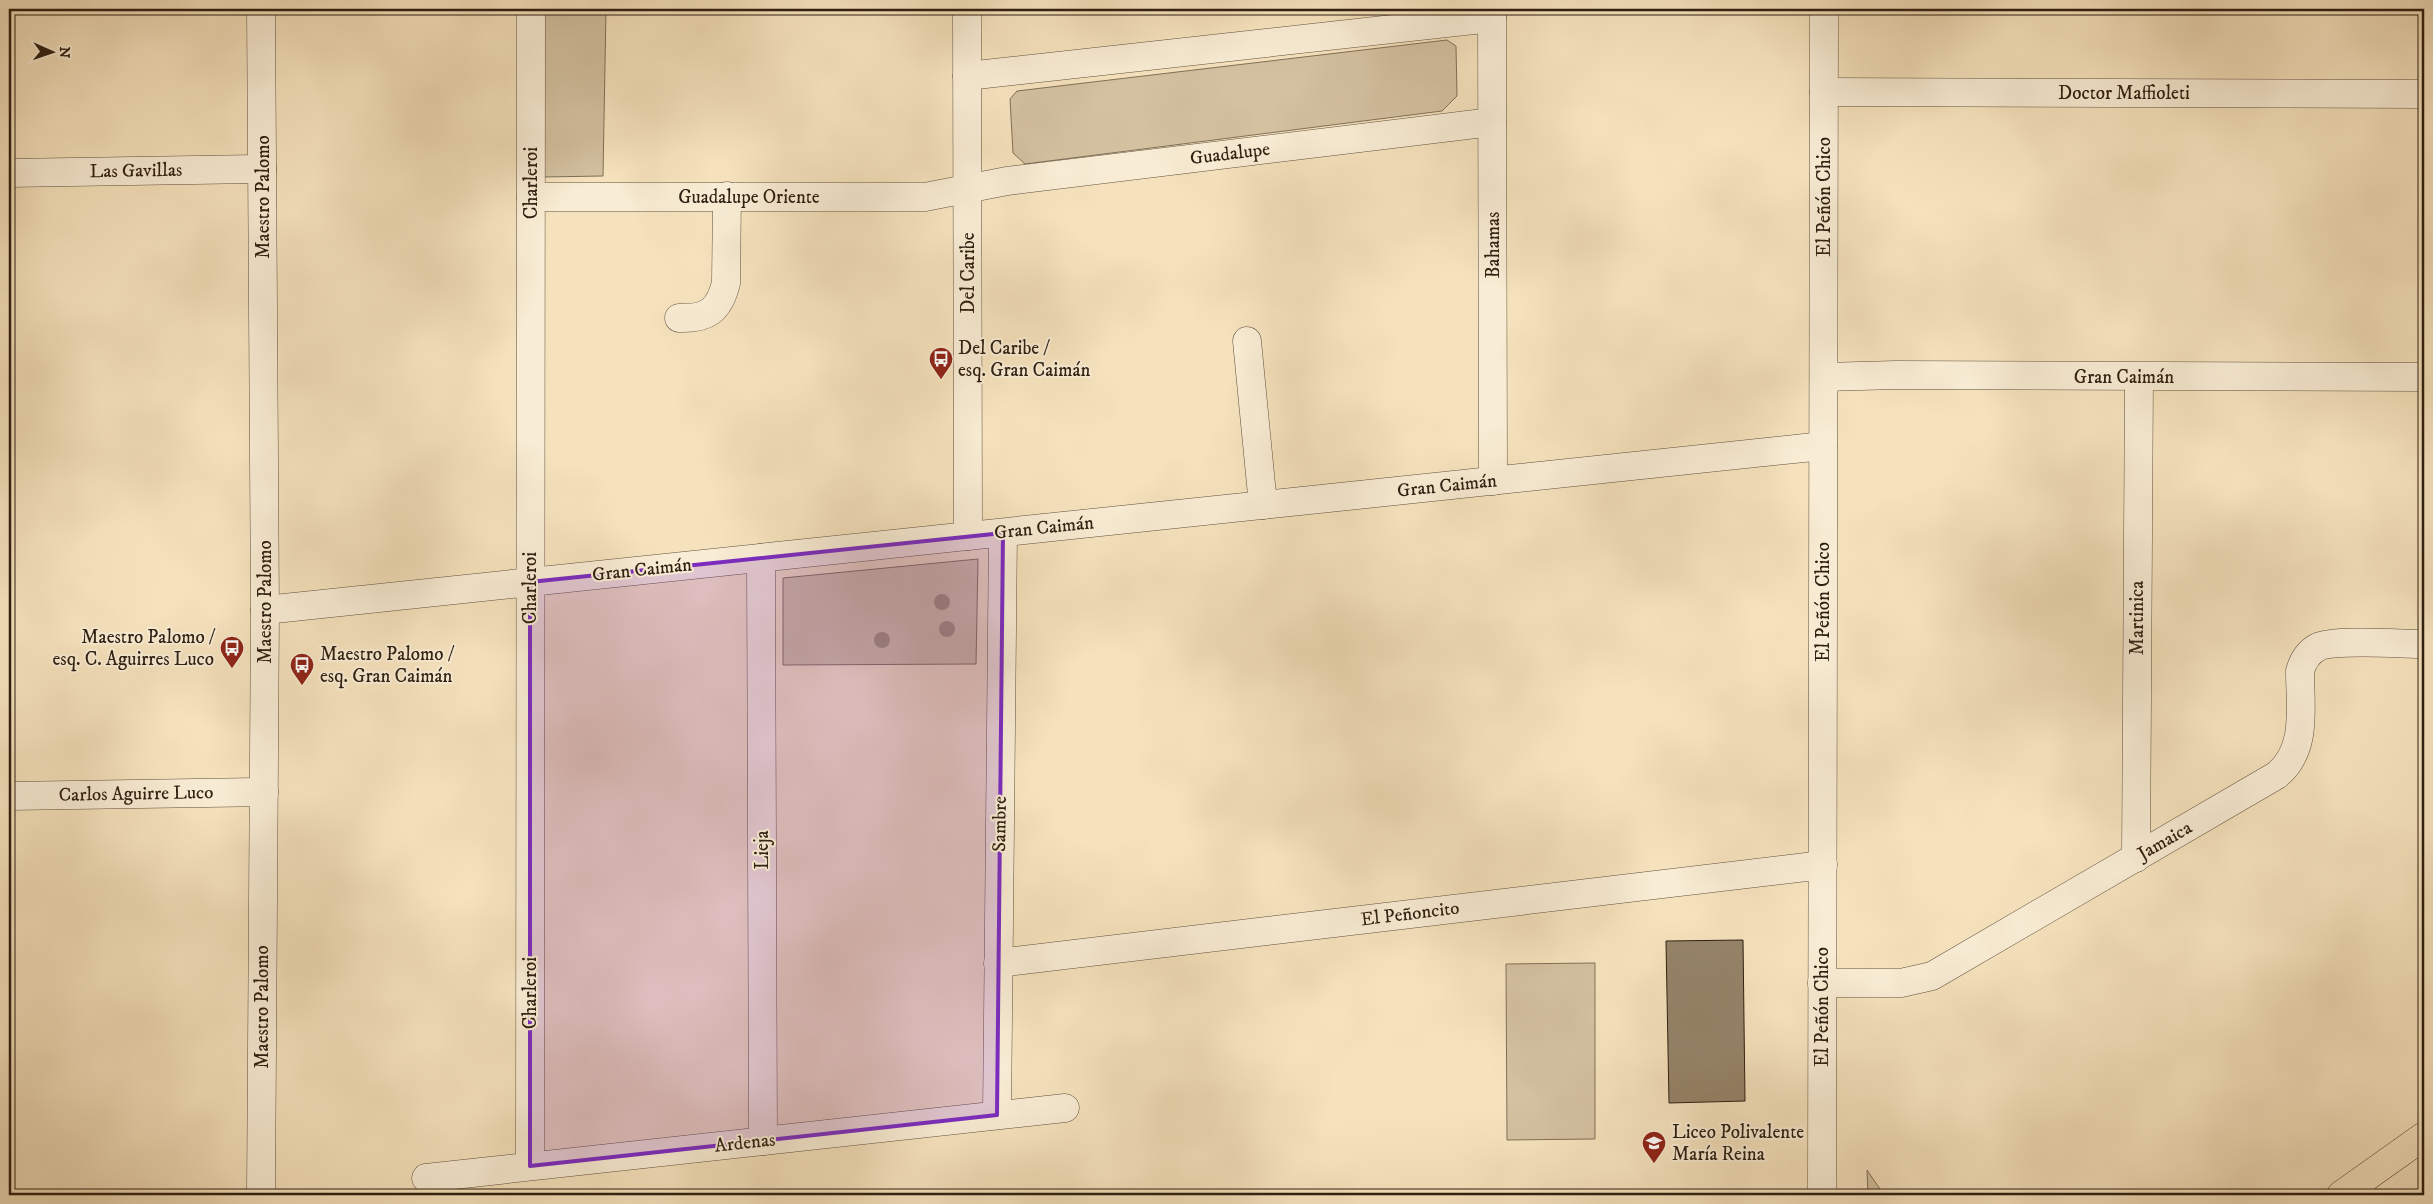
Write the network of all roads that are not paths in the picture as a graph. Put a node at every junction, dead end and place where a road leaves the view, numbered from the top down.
1 (261, 9) edge
2 (531, 9) edge
3 (967, 9) edge
4 (1824, 9) edge
5 (1492, 13) edge
6 (967, 76) junction
7 (1824, 92) junction
8 (2424, 94) edge
9 (1492, 122) junction
10 (262, 169) junction
11 (9, 173) edge
12 (967, 189) junction
13 (530, 196) junction
14 (727, 196) junction
15 (679, 318) dead end
16 (1247, 340) dead end
17 (1824, 377) junction
18 (2139, 377) junction
19 (2424, 377) edge
20 (1823, 446) junction
21 (1493, 481) junction
22 (1263, 505) junction
23 (1003, 532) junction
24 (968, 536) junction
25 (761, 558) junction
26 (530, 582) junction
27 (266, 610) junction
28 (2424, 644) edge
29 (264, 792) junction
30 (9, 796) edge
31 (2136, 858) junction
32 (1822, 864) junction
33 (998, 963) junction
34 (1822, 984) junction
35 (1065, 1108) dead end
36 (997, 1115) junction
37 (2424, 1136) edge
38 (762, 1141) junction
39 (530, 1166) junction
40 (426, 1178) dead end
41 (261, 1195) edge
42 (1822, 1195) edge
43 (2341, 1195) edge

1 - 10 street, Maestro Palomo
2 - 13 street, Charleroi
3 - 6 street, Del Caribe
4 - 7 street, El Peñón Chico
5 - 6 street
5 - 9 street, Bahamas
6 - 12 street, Del Caribe
7 - 8 street, Doctor Maffioleti
7 - 17 street, El Peñón Chico
9 - 12 street, Guadalupe
9 - 21 street, Bahamas
10 - 11 street, Las Gavillas
10 - 27 street, Maestro Palomo
12 - 14 street, Guadalupe Oriente
12 - 24 street, Del Caribe
13 - 14 street, Guadalupe Oriente
13 - 26 street, Charleroi
14 - 15 street
16 - 22 street
17 - 18 street, Gran Caimán
17 - 20 street, El Peñón Chico
18 - 19 street, Gran Caimán
18 - 31 street, Martinica
20 - 21 street, Gran Caimán
20 - 32 street, El Peñón Chico
21 - 22 street, Gran Caimán
22 - 23 street, Gran Caimán
23 - 24 street, Gran Caimán
23 - 33 street, Sambre
24 - 25 street, Gran Caimán
25 - 26 street, Gran Caimán
25 - 38 street, Lieja
26 - 27 street, Gran Caimán
26 - 39 street, Charleroi
27 - 29 street, Maestro Palomo
28 - 31 street, Jamaica
29 - 30 street, Carlos Aguirre Luco
29 - 41 street, Maestro Palomo
31 - 34 street, Jamaica
32 - 33 street, El Peñoncito
32 - 34 street, El Peñón Chico
33 - 36 street, Sambre
34 - 42 street, El Peñón Chico
35 - 36 street, Ardenas
36 - 38 street, Ardenas
37 - 43 main road
38 - 39 street, Ardenas
39 - 40 street, Ardenas

